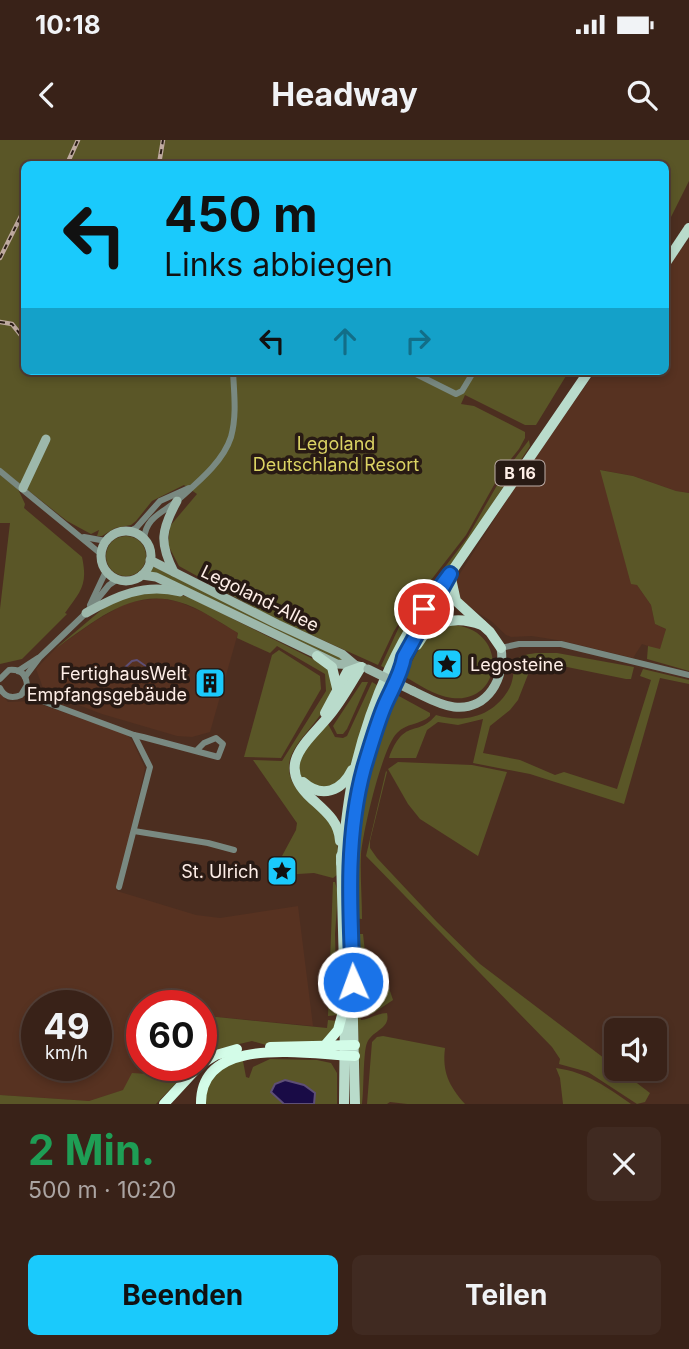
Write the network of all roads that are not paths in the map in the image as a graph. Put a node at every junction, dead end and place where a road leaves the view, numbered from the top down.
1 (689, 228) edge
2 (669, 258) edge
3 (234, 375) edge
4 (418, 375) edge
5 (472, 375) edge
6 (586, 375) edge
7 (46, 439) dead end
8 (0, 471) edge
9 (23, 488) junction
10 (191, 488) junction
11 (177, 502) junction
12 (130, 531) junction
13 (79, 536) junction
14 (144, 539) junction
15 (106, 541) junction
16 (101, 554) junction
17 (150, 560) junction
18 (106, 570) junction
19 (175, 574) junction
20 (450, 574) junction
21 (142, 575) junction
22 (118, 579) junction
23 (198, 597) junction
24 (86, 613) junction
25 (482, 625) junction
26 (501, 649) junction
27 (317, 656) junction
28 (40, 657) junction
29 (361, 667) junction
30 (402, 668) junction
31 (18, 671) junction
32 (689, 675) edge
33 (25, 677) junction
34 (0, 680) edge
35 (0, 688) edge
36 (338, 689) junction
37 (24, 692) junction
38 (320, 724) junction
39 (134, 735) junction
40 (196, 751) dead end
41 (359, 755) junction
42 (296, 774) junction
43 (134, 831) junction
44 (234, 850) dead end
45 (341, 863) junction
46 (118, 887) dead end
47 (345, 1004) junction
48 (326, 1044) junction
49 (350, 1050) junction
50 (217, 1055) edge
51 (185, 1081) edge
52 (164, 1104) edge
53 (201, 1104) edge
54 (344, 1104) edge
55 (355, 1104) edge

1 - 2 main road
3 - 10 street
4 - 5 street
6 - 20 main road, B 16
7 - 9 street
8 - 9 street
9 - 13 street
10 - 11 street
10 - 12 street
11 - 14 street
11 - 19 street
12 - 14 street
12 - 15 street
13 - 15 street
13 - 16 street
14 - 17 street
15 - 16 street
16 - 18 street
17 - 19 street, Legoland-Allee
17 - 21 street
18 - 22 street
18 - 24 street
19 - 29 street, Legoland-Allee
20 - 25 main road
20 - 30 main road, B 16
20 - 41 main road, B 16
21 - 22 street, Legoland-Allee
21 - 23 street, Legoland-Allee
22 - 24 street
23 - 24 street
23 - 27 street, Legoland-Allee
24 - 28 street
25 - 26 main road
25 - 30 main road
26 - 29 street, bridge
26 - 32 street
27 - 29 street, Legoland-Allee
27 - 36 main road
28 - 31 street
28 - 33 street
29 - 36 main road
29 - 38 main road
30 - 49 main road, B 16
31 - 33 street
31 - 34 street
33 - 37 street
35 - 37 street
36 - 38 main road
37 - 39 street
38 - 42 main road
39 - 40 street
39 - 43 street
41 - 42 main road
41 - 45 main road, B 16
42 - 45 main road
43 - 44 street
43 - 46 street
45 - 47 main road, B 16
47 - 48 highway
47 - 49 main road, B 16
48 - 49 highway
48 - 50 highway
49 - 53 highway
49 - 54 main road, B 16
49 - 55 main road, B 16
51 - 52 highway

